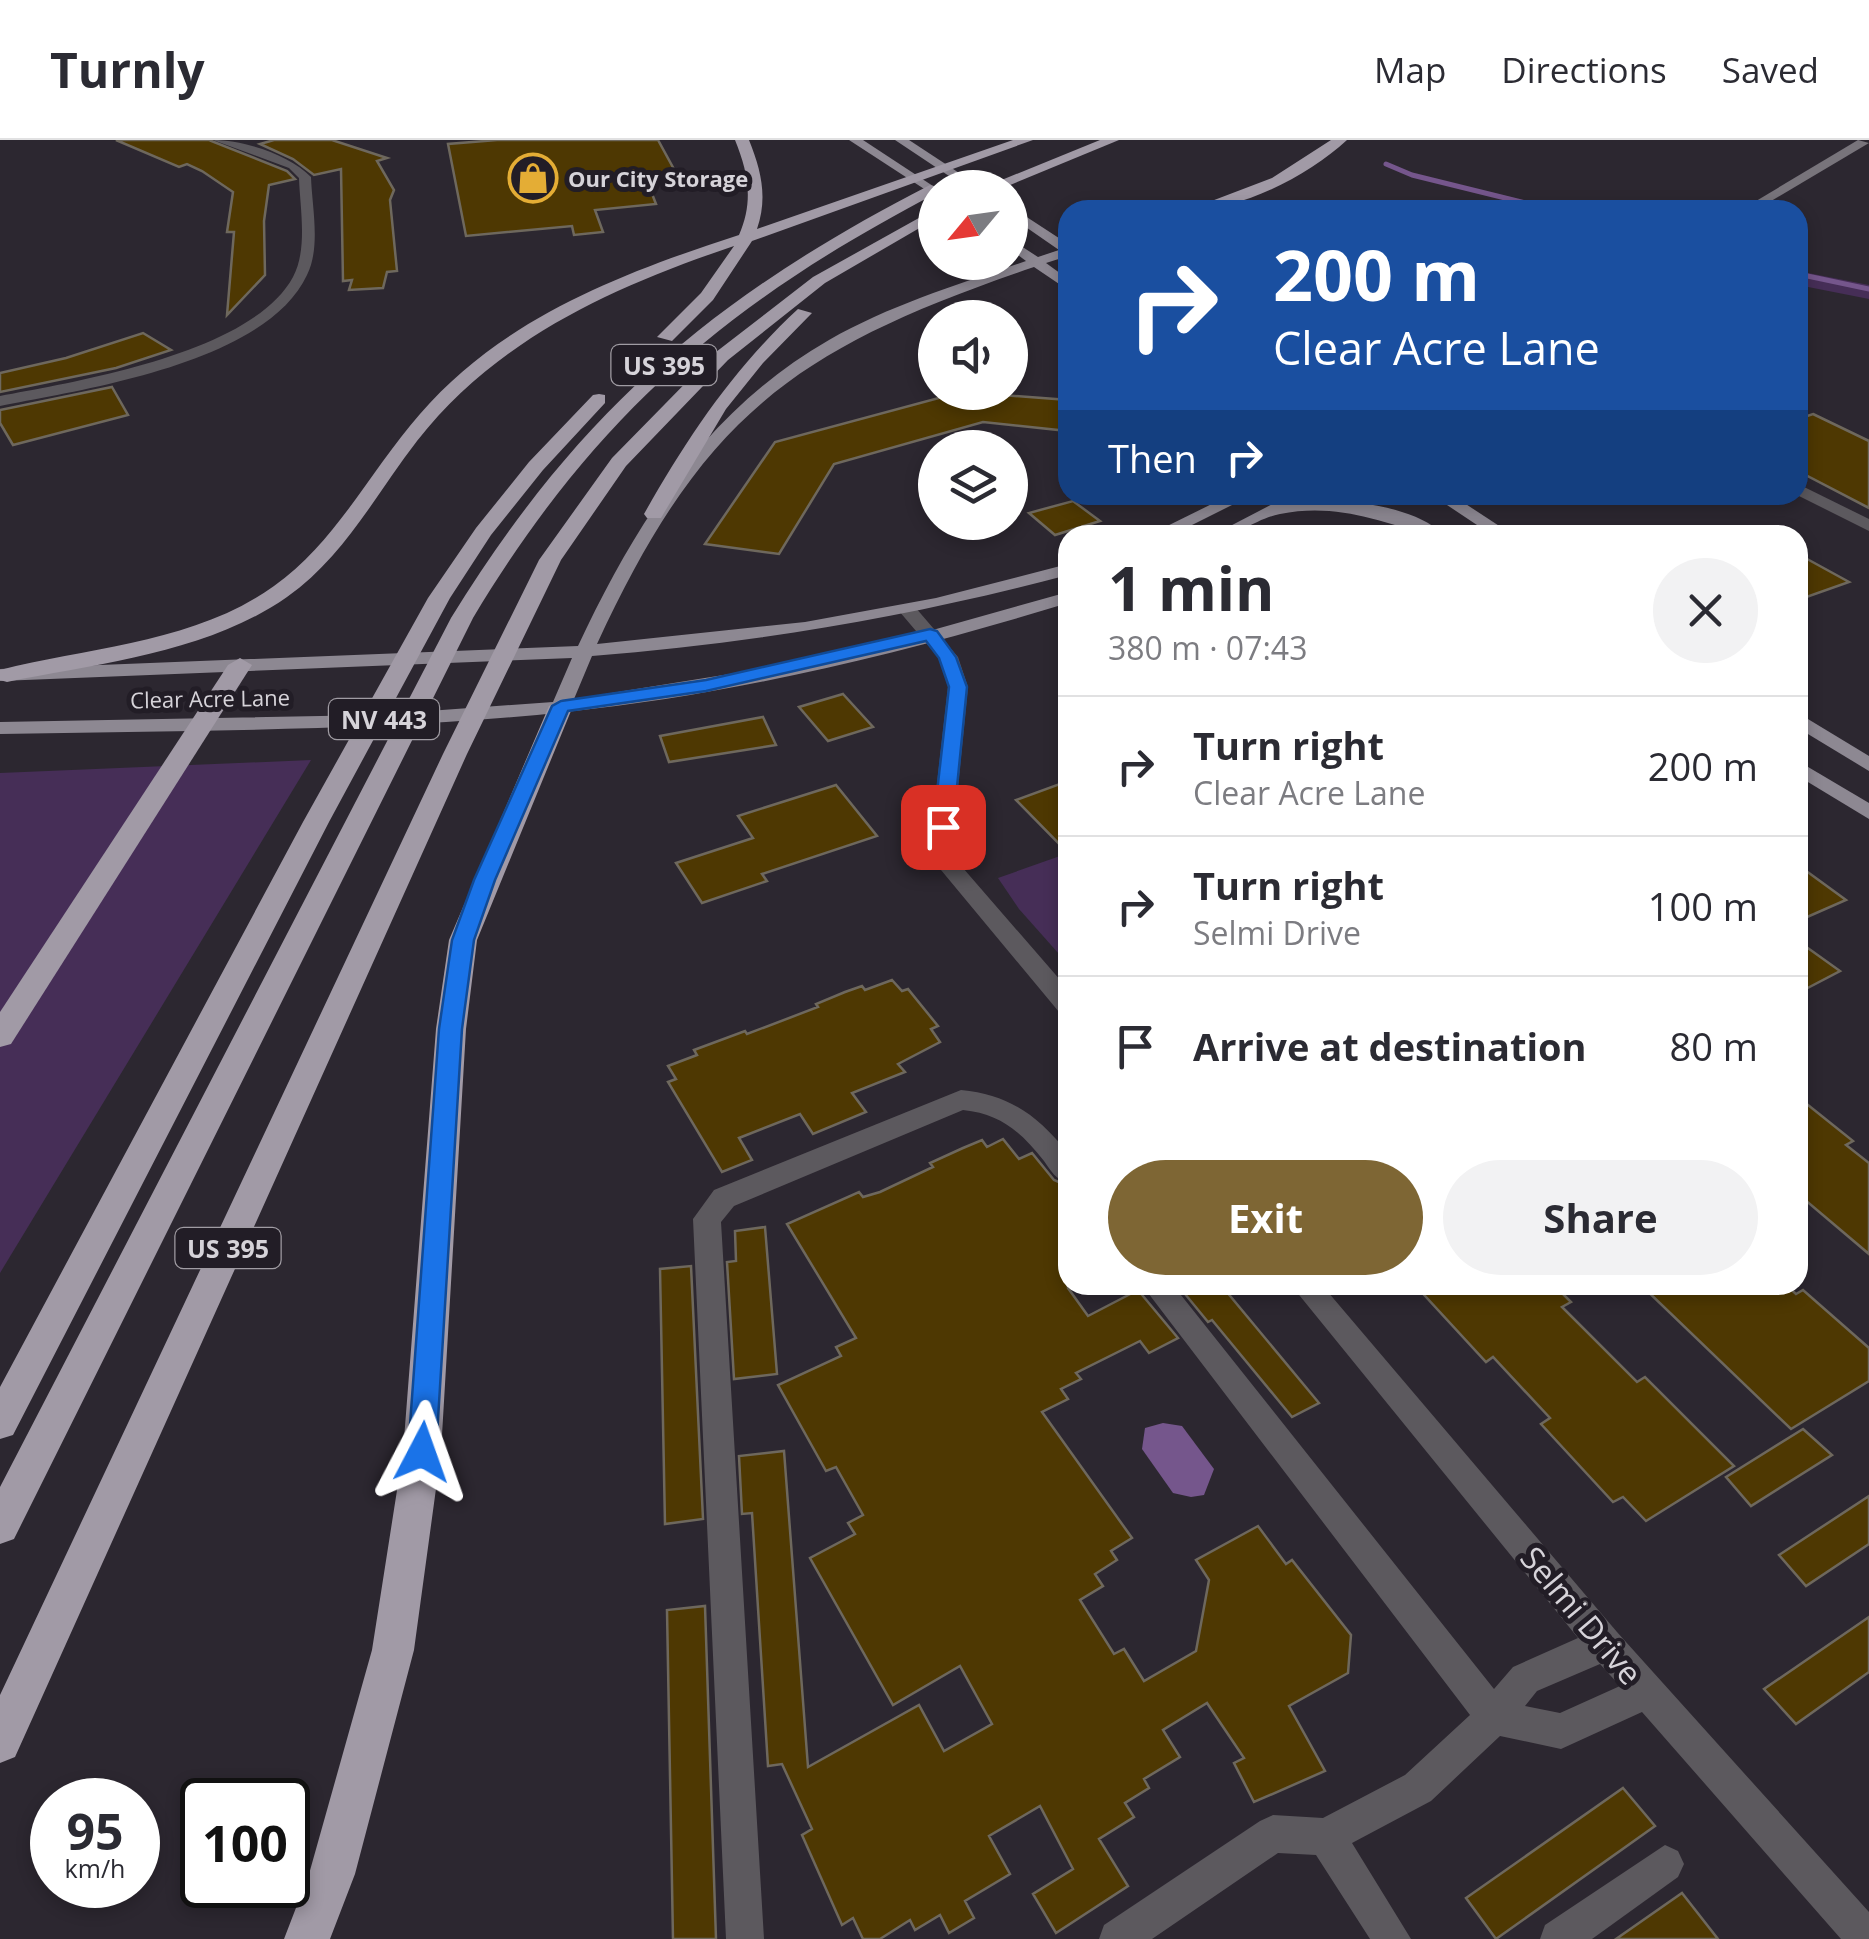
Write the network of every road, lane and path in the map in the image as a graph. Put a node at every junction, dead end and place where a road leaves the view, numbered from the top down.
1 (219, 140) edge
2 (742, 140) edge
3 (855, 140) edge
4 (900, 140) edge
5 (1112, 140) edge
6 (1340, 140) edge
7 (1866, 140) edge
8 (1036, 142) edge
9 (948, 170) edge
10 (976, 170) edge
11 (1028, 173) edge
12 (918, 179) edge
13 (918, 199) edge
14 (1224, 200) edge
15 (1764, 200) edge
16 (1028, 222) edge
17 (918, 225) edge
18 (918, 226) edge
19 (1058, 243) edge
20 (1058, 254) edge
21 (1028, 257) edge
22 (1035, 262) junction
23 (1058, 279) edge
24 (648, 353) dead end
25 (618, 379) dead end
26 (0, 401) edge
27 (1808, 495) edge
28 (1222, 505) edge
29 (1280, 505) edge
30 (1297, 505) edge
31 (1351, 505) edge
32 (1391, 505) edge
33 (1456, 505) edge
34 (1272, 510) junction
35 (654, 514) junction
36 (1180, 525) edge
37 (1242, 525) edge
38 (1415, 525) edge
39 (1422, 525) edge
40 (1488, 525) edge
41 (1869, 526) edge
42 (1058, 572) edge
43 (1058, 600) edge
44 (908, 611) junction
45 (930, 634) junction
46 (583, 655) junction
47 (240, 665) junction
48 (4, 675) edge
49 (561, 706) junction
50 (206, 724) junction
51 (1808, 726) edge
52 (0, 728) edge
53 (1869, 765) edge
54 (1808, 773) edge
55 (1869, 812) edge
56 (1058, 994) edge
57 (0, 1036) edge
58 (1058, 1161) edge
59 (1164, 1295) edge
60 (1313, 1295) edge
61 (0, 1423) edge
62 (0, 1526) edge
63 (1605, 1644) junction
64 (1648, 1692) junction
65 (1494, 1717) junction
66 (0, 1742) edge
67 (1326, 1837) junction
68 (1665, 1864) dead end
69 (307, 1939) edge
70 (746, 1939) edge
71 (1118, 1939) edge
72 (1392, 1939) edge
73 (1559, 1939) edge
74 (1866, 1939) edge

1 - 26 street
2 - 24 highway
3 - 12 main road
4 - 9 main road
5 - 11 highway
6 - 14 highway
7 - 15 street
8 - 10 highway, US 395
8 - 48 highway
13 - 62 highway, US 395
16 - 19 main road
17 - 66 highway, US 395
18 - 35 highway
20 - 22 main road
21 - 22 main road
22 - 23 main road
22 - 35 main road
25 - 61 highway
27 - 41 street
28 - 36 main road
29 - 34 main road
30 - 34 main road
31 - 38 main road
32 - 39 main road
33 - 40 main road
34 - 37 main road
35 - 46 main road
42 - 44 main road, Clear Acre Lane / NV 443
43 - 45 main road, Clear Acre Lane / NV 443
44 - 45 street
44 - 46 main road, Clear Acre Lane / NV 443
45 - 49 main road, Clear Acre Lane / NV 443
45 - 56 street
46 - 47 main road, Clear Acre Lane / NV 443
46 - 49 main road
47 - 48 main road, Clear Acre Lane / NV 443
47 - 50 highway
49 - 50 main road, Clear Acre Lane / NV 443
49 - 69 highway
50 - 52 main road, Clear Acre Lane / NV 443
50 - 57 highway
51 - 53 main road
54 - 55 main road
58 - 70 street
59 - 65 street
60 - 63 street, Selmi Drive
63 - 64 street, Selmi Drive
63 - 65 street
64 - 65 street
64 - 74 street, Selmi Drive
65 - 67 street
67 - 71 street
67 - 72 street
68 - 73 street

